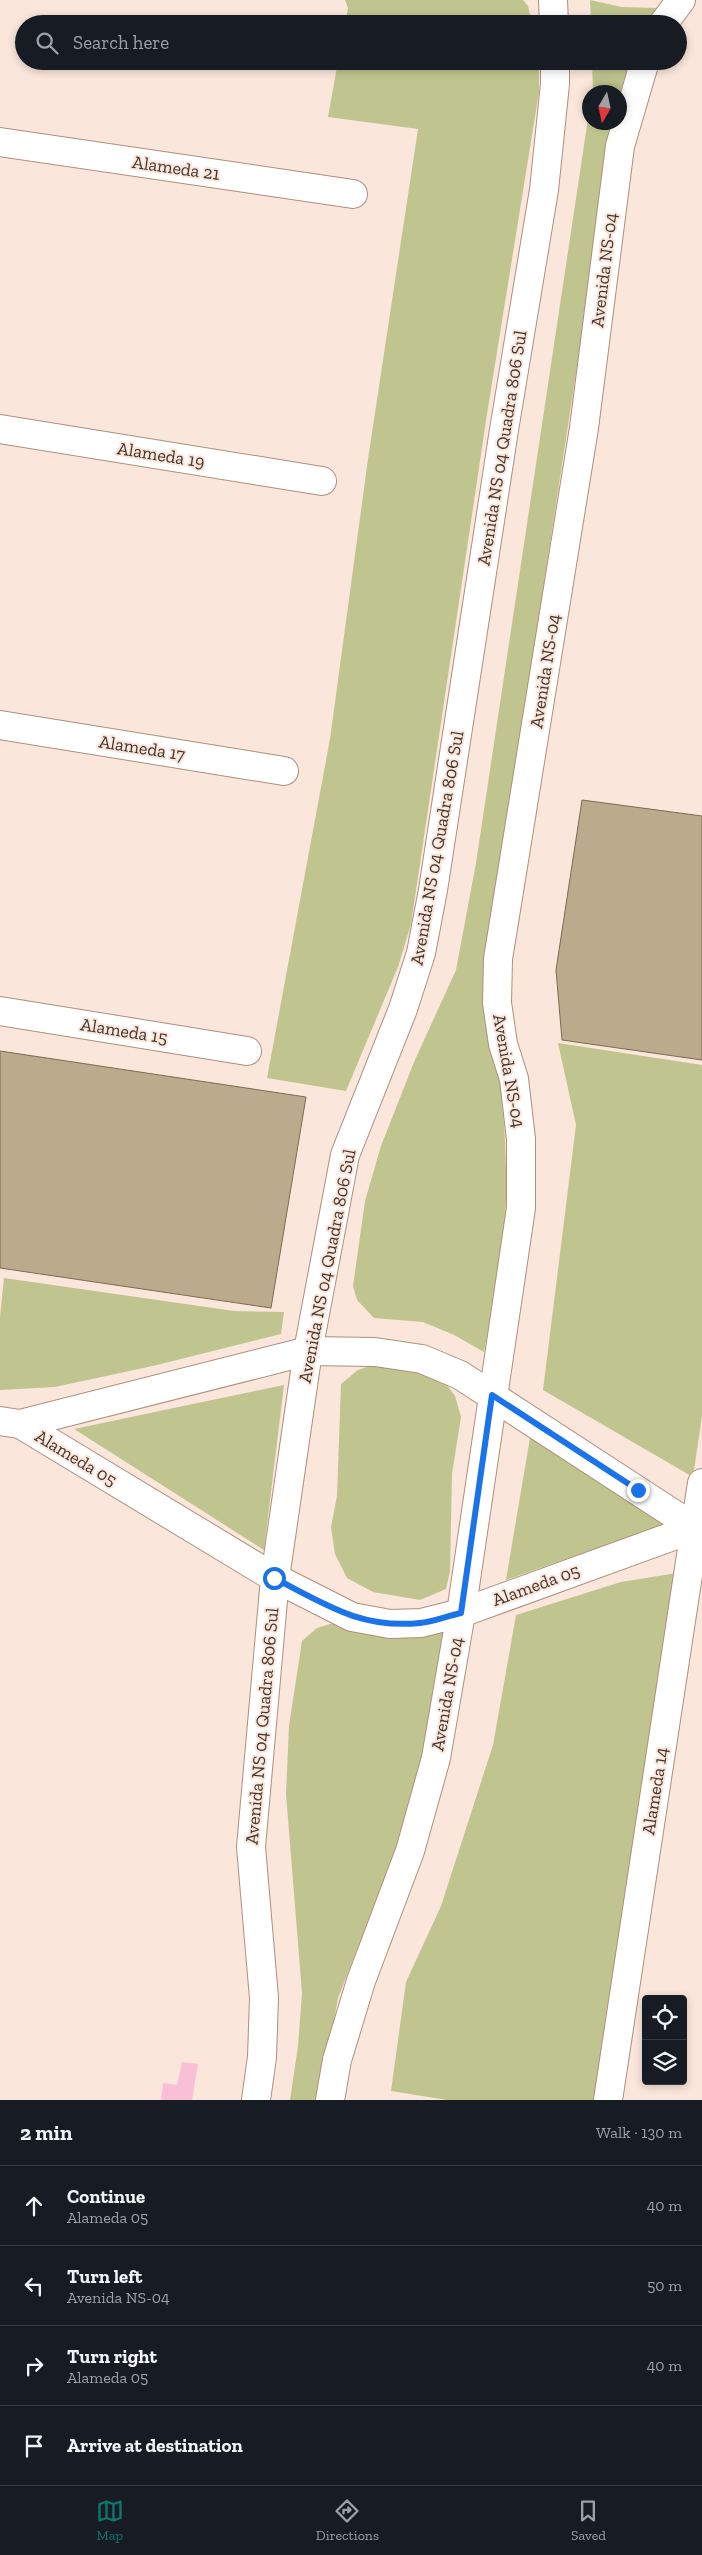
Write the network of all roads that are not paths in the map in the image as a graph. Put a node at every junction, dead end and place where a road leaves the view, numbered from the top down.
1 (553, 0) edge
2 (681, 0) edge
3 (554, 15) edge
4 (670, 15) edge
5 (555, 70) edge
6 (641, 70) edge
7 (0, 142) edge
8 (353, 194) dead end
9 (0, 429) edge
10 (322, 481) dead end
11 (0, 725) edge
12 (284, 771) dead end
13 (0, 1011) edge
14 (247, 1051) dead end
15 (308, 1351) junction
16 (492, 1395) junction
17 (10, 1422) edge
18 (702, 1483) edge
19 (699, 1528) edge
20 (274, 1578) junction
21 (461, 1613) junction
22 (256, 2100) edge
23 (330, 2100) edge
24 (608, 2100) edge

1 - 3 street
2 - 4 street
5 - 15 street, Avenida NS 04 Quadra 806 Sul
6 - 16 street, Avenida NS-04
7 - 8 street, Alameda 21
9 - 10 street, Alameda 19
11 - 12 street, Alameda 17
13 - 14 street, Alameda 15
15 - 16 street, Alameda 05
15 - 17 street, Alameda 05
15 - 20 street, Avenida NS 04 Quadra 806 Sul
16 - 19 street, Alameda 05
16 - 21 street, Avenida NS-04
17 - 20 street, Alameda 05
18 - 19 street, Alameda 14
19 - 21 street, Alameda 05
19 - 24 street, Alameda 14
20 - 21 street, Alameda 05
20 - 22 street, Avenida NS 04 Quadra 806 Sul
21 - 23 street, Avenida NS-04

